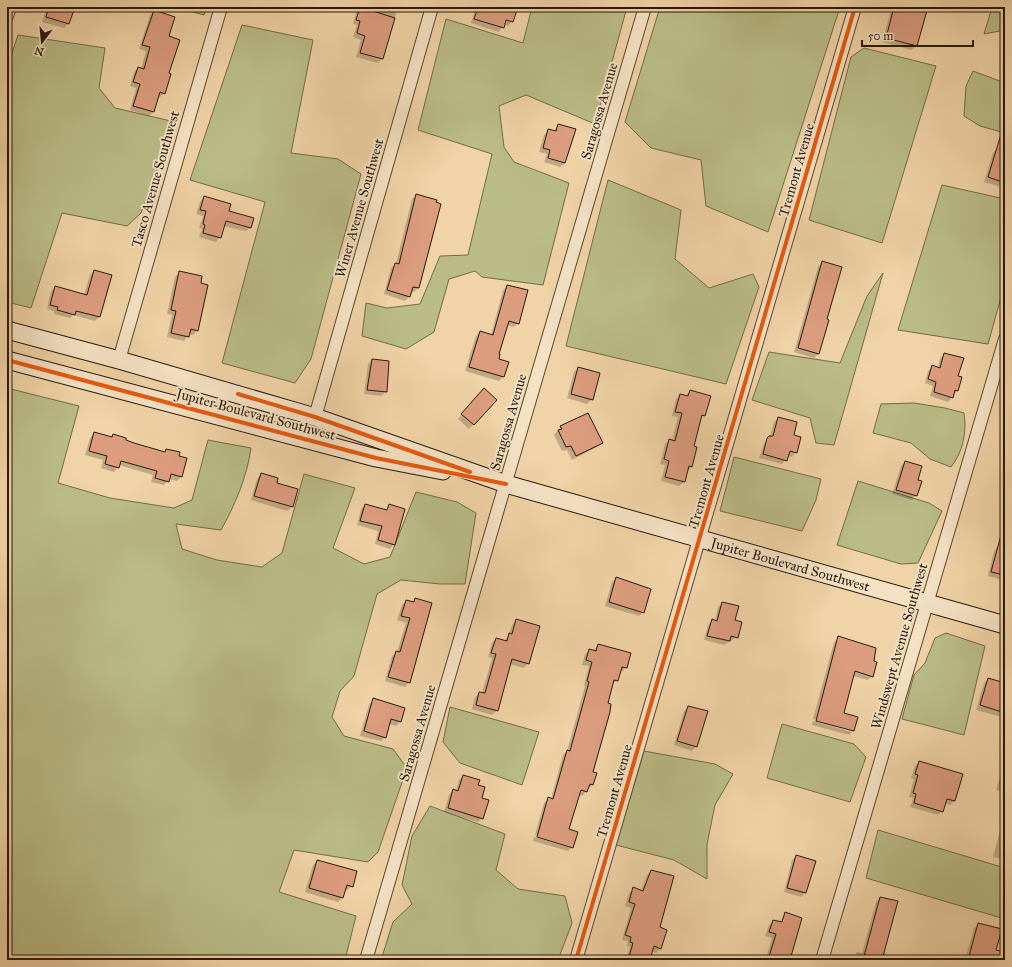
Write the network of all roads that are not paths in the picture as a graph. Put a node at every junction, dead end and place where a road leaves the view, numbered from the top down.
1 (10, 7) edge
2 (221, 7) edge
3 (432, 7) edge
4 (645, 7) edge
5 (855, 7) edge
6 (7, 16) edge
7 (7, 330) edge
8 (1005, 339) edge
9 (7, 360) edge
10 (119, 360) junction
11 (315, 417) junction
12 (506, 484) junction
13 (700, 539) junction
14 (927, 604) junction
15 (1005, 625) edge
16 (366, 960) edge
17 (576, 960) edge
18 (822, 960) edge

1 - 6 street
2 - 10 street, Tasco Avenue Southwest
3 - 11 street, Winer Avenue Southwest
4 - 12 street, Saragossa Avenue
5 - 13 street, Tremont Avenue
7 - 10 street, Jupiter Boulevard Southwest
8 - 14 street, Windswept Avenue Southwest
9 - 12 street, Jupiter Boulevard Southwest
10 - 11 street, Jupiter Boulevard Southwest
11 - 12 street, Jupiter Boulevard Southwest
12 - 13 street, Jupiter Boulevard Southwest
12 - 16 street, Saragossa Avenue
13 - 14 street, Jupiter Boulevard Southwest
13 - 17 street, Tremont Avenue
14 - 15 street, Jupiter Boulevard Southwest
14 - 18 street, Windswept Avenue Southwest

